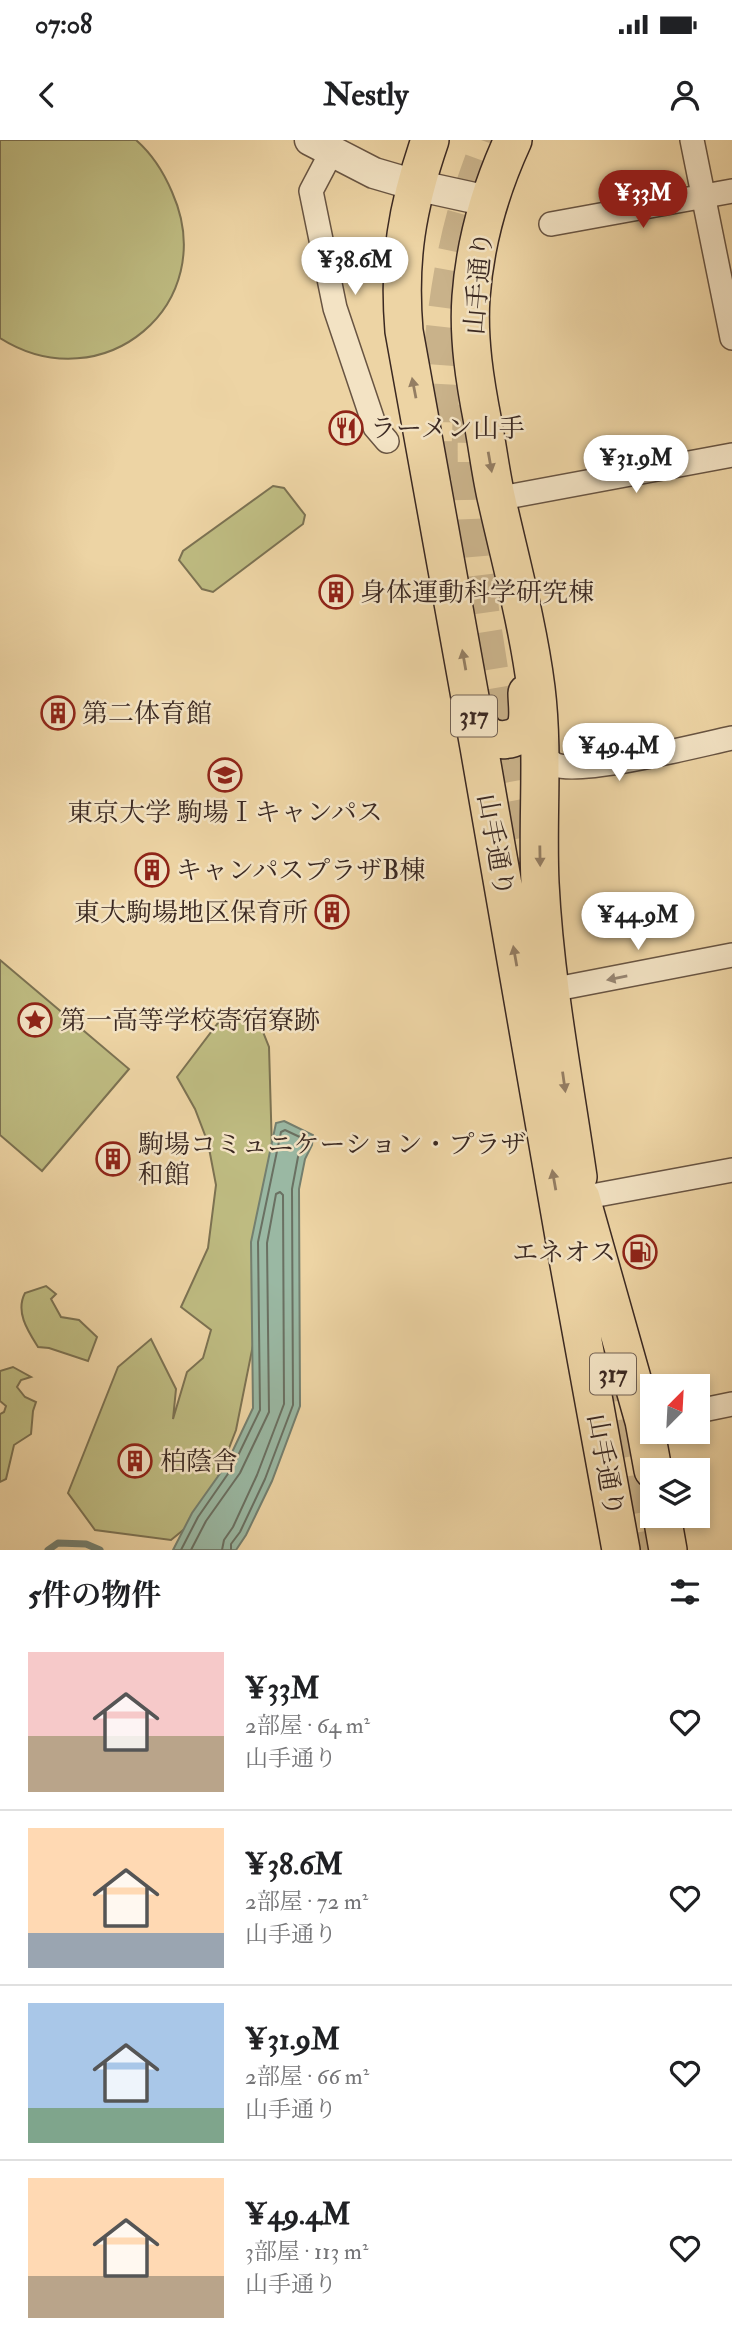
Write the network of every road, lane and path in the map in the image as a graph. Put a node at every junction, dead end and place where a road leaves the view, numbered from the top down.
1 (430, 140) edge
2 (513, 140) edge
3 (692, 140) edge
4 (321, 146) edge
5 (415, 185) junction
6 (732, 191) edge
7 (703, 197) junction
8 (488, 201) junction
9 (551, 224) dead end
10 (732, 338) edge
11 (387, 442) dead end
12 (732, 455) edge
13 (496, 499) junction
14 (527, 633) junction
15 (472, 704) junction
16 (732, 738) edge
17 (539, 741) junction
18 (540, 799) junction
19 (499, 864) junction
20 (732, 955) edge
21 (536, 992) junction
22 (732, 1170) edge
23 (581, 1198) junction
24 (565, 1248) junction
25 (640, 1393) tunnel mouth
26 (732, 1404) edge
27 (710, 1409) edge
28 (664, 1528) edge
29 (596, 1550) edge
30 (621, 1550) edge
31 (645, 1550) edge
32 (668, 1550) edge

1 - 5 main road, 山手通り / 317
2 - 8 main road, 山手通り / 317
3 - 7 street
4 - 5 street
4 - 11 street
5 - 8 street
15 -> 5 main road, 山手通り / 317
6 - 7 street
7 - 9 street
7 - 10 street
8 -> 13 main road, 山手通り / 317
12 - 13 street
13 - 14 main road, 山手通り / 317
14 - 15 main road
14 - 17 main road, 山手通り / 317
15 - 19 main road, 山手通り / 317
16 - 17 street
17 - 18 main road, 山手通り / 317
18 - 19 main road
18 -> 21 main road, 山手通り / 317
21 -> 19 main road, 山手通り / 317
20 -> 21 street
21 -> 23 main road, 山手通り / 317
24 -> 21 main road, 山手通り / 317
22 - 23 street
23 - 25 main road, 317
23 - 31 main road, 山手通り / 317
24 - 29 main road, 317
24 - 30 main road, 山手通り / 317
26 - 27 street
28 - 32 main road

